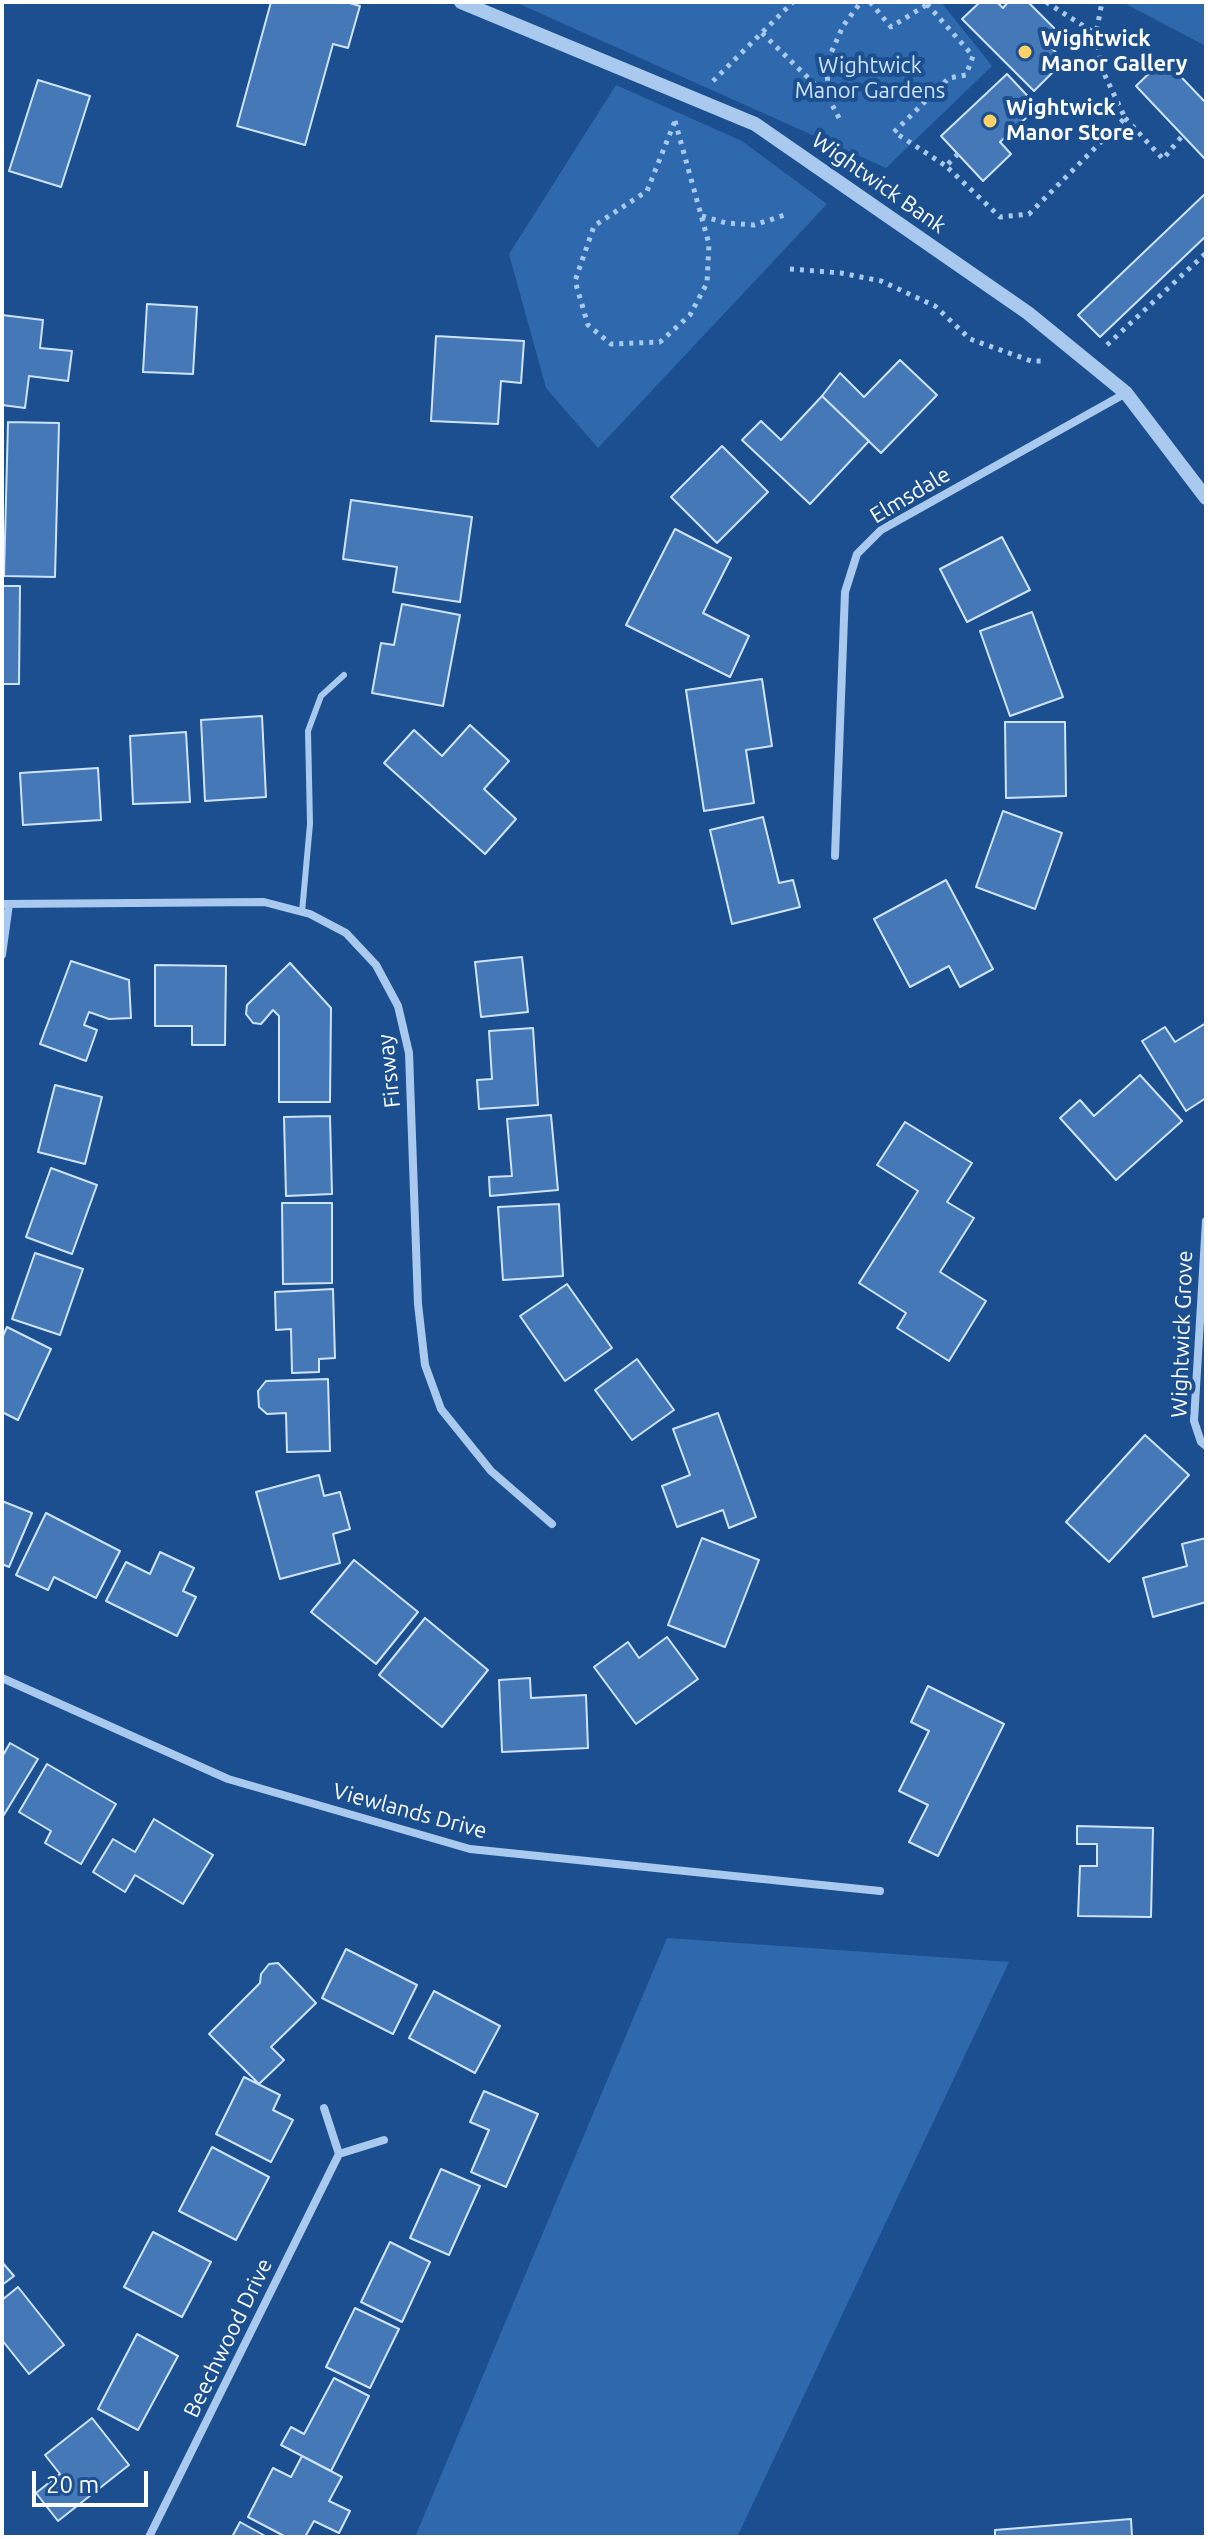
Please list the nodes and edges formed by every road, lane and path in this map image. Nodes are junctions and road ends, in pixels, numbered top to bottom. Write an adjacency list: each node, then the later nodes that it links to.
1 (461, 2): 21 (street, Wightwick Bank)
2 (793, 2): 8 (path)
3 (861, 2): 11 (path)
4 (870, 2): 7 (path)
5 (1046, 2): 9 (path)
6 (1102, 2): 9 (path)
7 (929, 3): 16 (path)
8 (762, 33): 10 (path); 11 (path)
9 (1096, 34): 13 (path)
10 (727, 67)
11 (828, 97): 12 (path)
12 (839, 118)
13 (1125, 118): 14 (path); 16 (path)
14 (1183, 135)
15 (958, 154): 16 (path)
16 (946, 166)
17 (788, 214): 18 (path)
18 (701, 216): 18 (path)
19 (1206, 253): 21 (path)
20 (790, 269): 21 (path)
21 (1089, 363): 22 (street, Wightwick Bank)
22 (1126, 393): 23 (street, Wightwick Bank); 25 (street, Elmsdale)
23 (1206, 498)
24 (344, 675): 27 (lane)
25 (835, 856)
26 (6, 904): 27 (street, Firsway); 28 (street)
27 (302, 912): 31 (street, Firsway)
28 (2, 955)
29 (1206, 1221): 30 (street, Wightwick Grove)
30 (1206, 1446)
31 (552, 1524)
32 (2, 1678): 33 (street, Viewlands Drive)
33 (880, 1891)
34 (324, 2108): 36 (street)
35 (384, 2140): 36 (street)
36 (339, 2154): 37 (street, Beechwood Drive)
37 (149, 2537)

